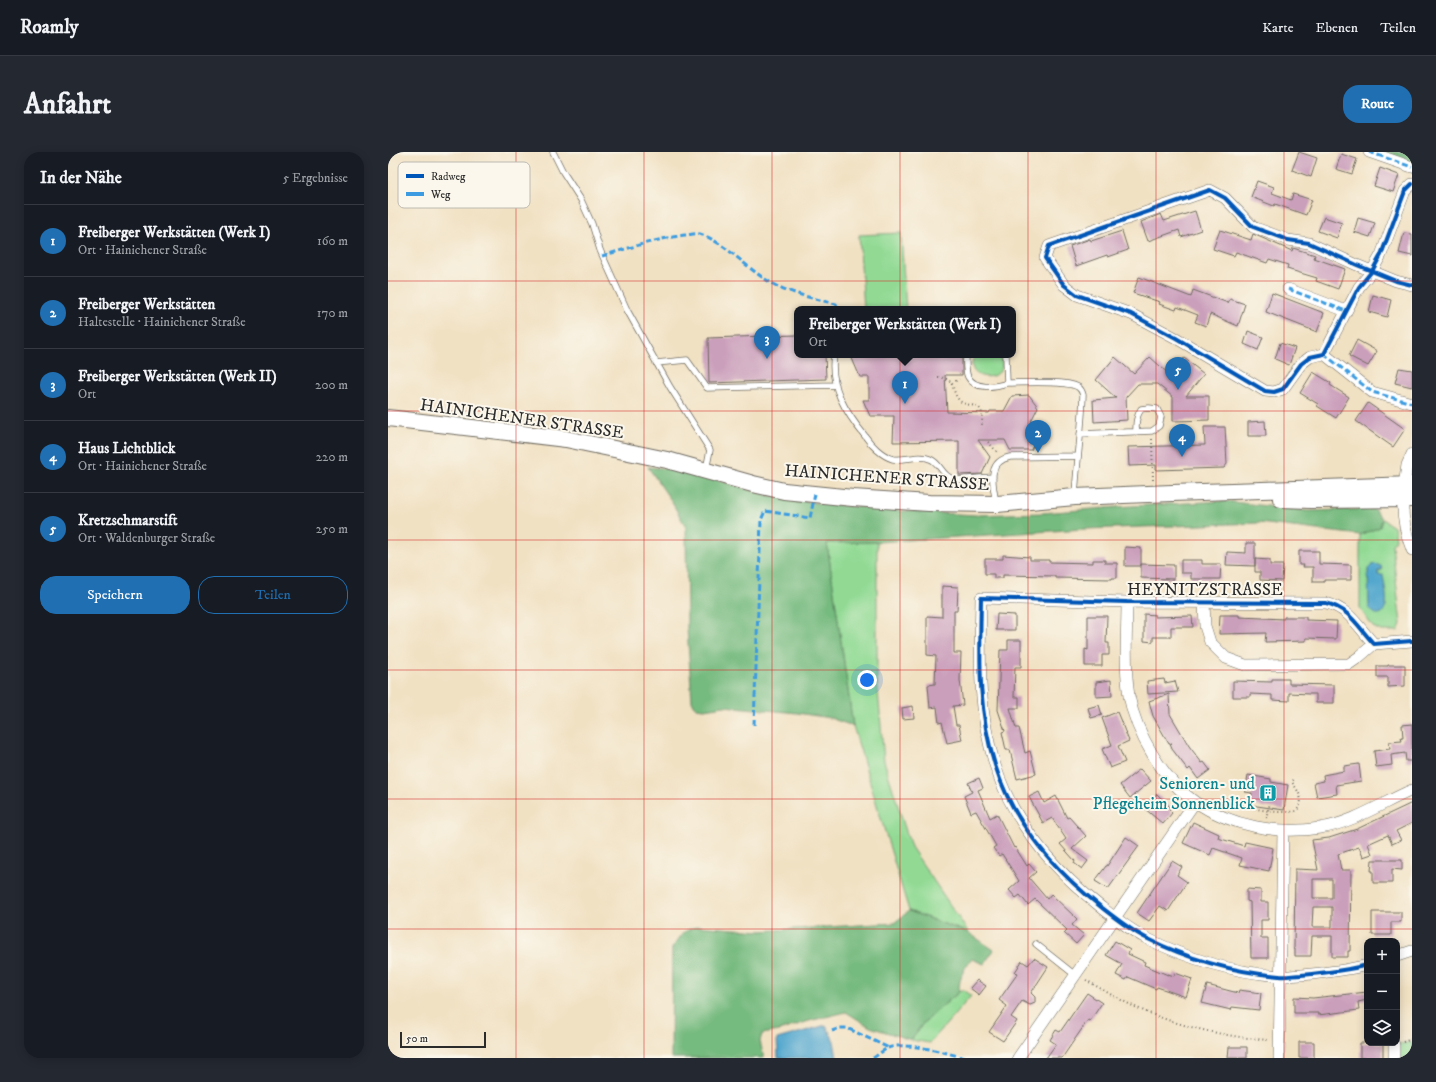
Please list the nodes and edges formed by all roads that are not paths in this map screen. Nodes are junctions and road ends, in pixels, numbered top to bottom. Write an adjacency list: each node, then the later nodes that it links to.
1 (553, 152): 13 (lane)
2 (1369, 152): 3 (street)
3 (1412, 167)
4 (1412, 184): 5 (street)
5 (1372, 271): 6 (street); 8 (street); 9 (street)
6 (1412, 284)
7 (1288, 289): 8 (street)
8 (1346, 311): 9 (street)
9 (1324, 354): 16 (street)
10 (834, 358): 15 (lane)
11 (966, 358): 14 (lane)
12 (1006, 358): 14 (lane)
13 (656, 363): 15 (lane); 22 (lane)
14 (1006, 384): 19 (lane)
15 (836, 385): 23 (lane)
16 (1412, 403)
17 (388, 418): 22 (main road, HAINICHENER STRASSE)
18 (1136, 432): 18 (lane); 19 (lane)
19 (1080, 434): 21 (lane)
20 (1412, 454): 24 (street)
21 (1078, 456): 23 (lane); 25 (lane)
22 (706, 471): 26 (main road, HAINICHENER STRASSE)
23 (993, 477): 26 (lane)
24 (1408, 492): 25 (main road, HAINICHENER STRASSE); 27 (street)
25 (1075, 497): 26 (main road, HAINICHENER STRASSE)
26 (997, 504)
27 (1412, 550)
28 (1127, 602): 29 (street, HEYNITZSTRASSE); 33 (street); 35 (street, HEYNITZSTRASSE)
29 (1204, 602): 31 (street, HEYNITZSTRASSE); 31 (street, HEYNITZSTRASSE)
30 (1412, 641): 31 (street)
31 (1374, 644)
32 (1412, 790): 34 (street)
33 (1195, 802): 34 (street); 35 (street)
34 (1283, 831): 41 (street)
35 (1115, 918): 40 (street); 41 (street)
36 (1036, 944): 40 (lane)
37 (1412, 951): 38 (street)
38 (1400, 955)
39 (1364, 966): 41 (street)
40 (1076, 975): 43 (street)
41 (1281, 976): 44 (street)
42 (1394, 1046): 45 (street)
43 (1018, 1058)
44 (1279, 1058)
45 (1394, 1058)

